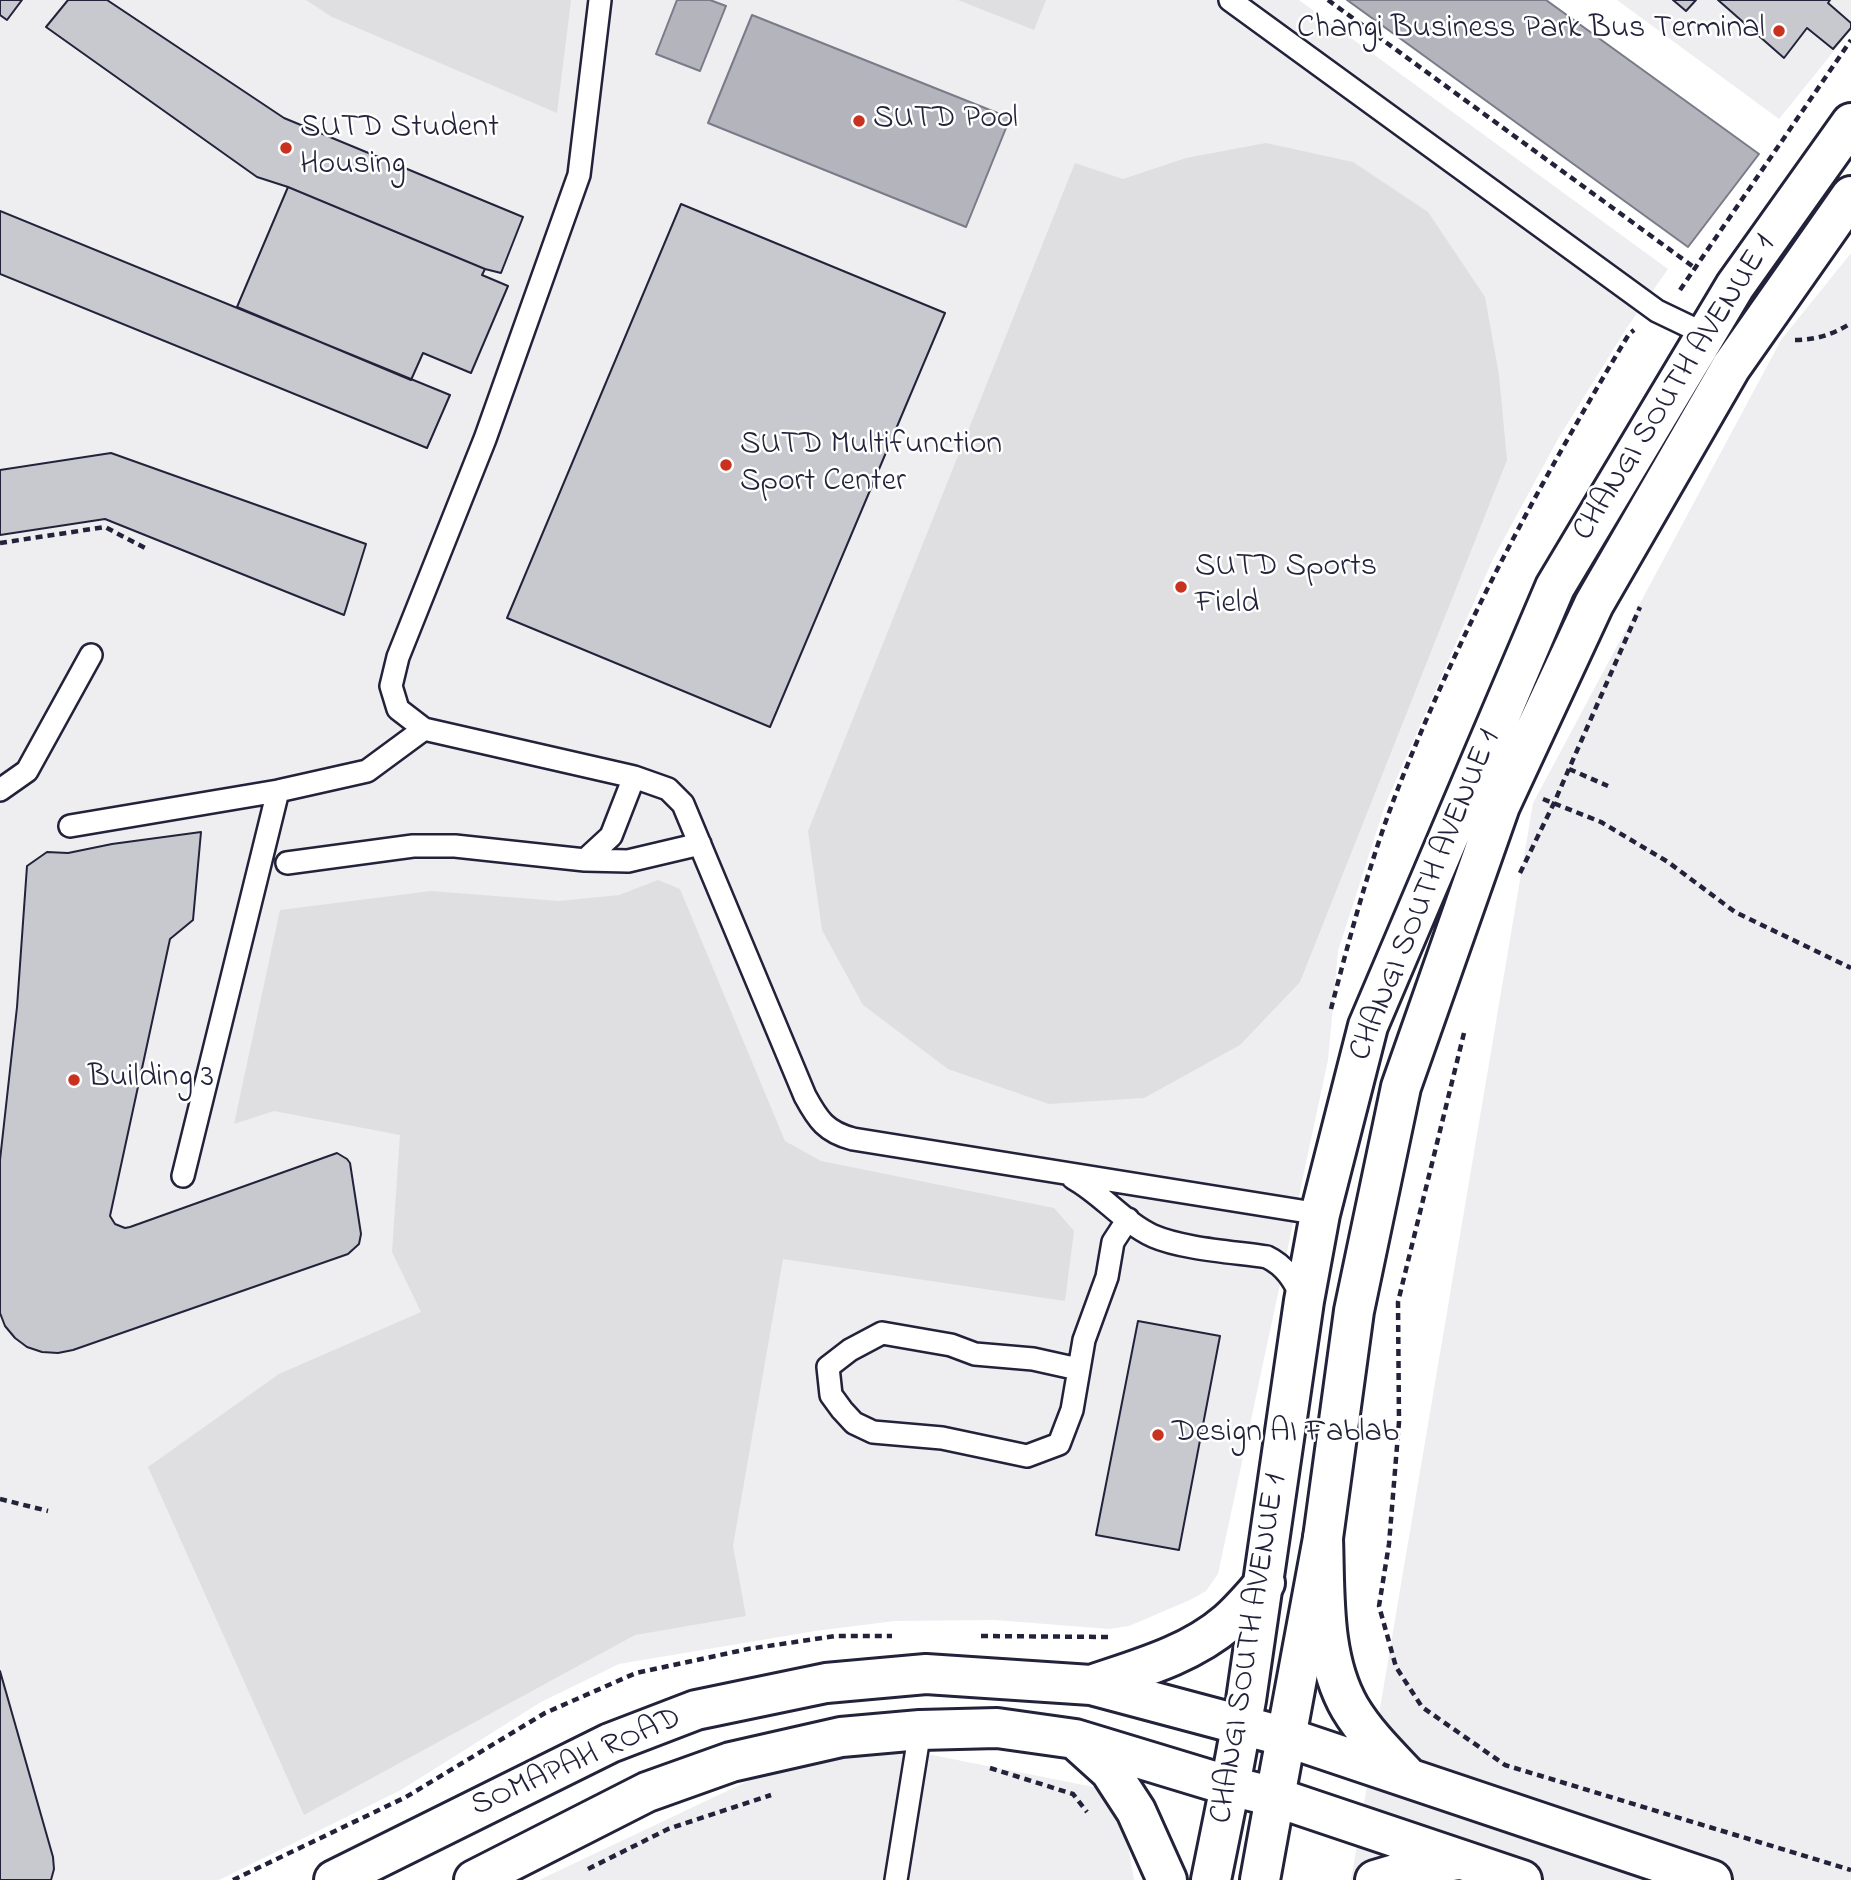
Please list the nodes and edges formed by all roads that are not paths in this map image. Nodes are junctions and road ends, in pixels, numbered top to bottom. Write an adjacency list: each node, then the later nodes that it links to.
1 (600, 0): 7 (lane)
2 (1230, 0): 5 (lane)
3 (1851, 123): 5 (street, CHANGI SOUTH AVENUE 1)
4 (1851, 196): 21 (street, CHANGI SOUTH AVENUE 1)
5 (1705, 334): 17 (street, CHANGI SOUTH AVENUE 1)
6 (92, 654): 9 (lane)
7 (424, 729): 8 (lane); 10 (lane)
8 (634, 777): 12 (lane); 13 (lane)
9 (0, 790)
10 (278, 791): 11 (lane); 16 (lane)
11 (70, 826)
12 (700, 844): 13 (lane); 15 (lane)
13 (586, 860): 14 (lane)
14 (287, 863)
15 (1059, 1171): 17 (lane); 18 (lane)
16 (183, 1176)
17 (1320, 1214): 19 (street, CHANGI SOUTH AVENUE 1)
18 (1128, 1219): 19 (lane); 20 (lane)
19 (1304, 1301): 22 (street, CHANGI SOUTH AVENUE 1)
20 (1078, 1369): 20 (lane)
21 (1323, 1538): 26 (street, CHANGI SOUTH AVENUE 1); 28 (street)
22 (1265, 1583): 23 (street); 24 (street, CHANGI SOUTH AVENUE 1)
23 (1091, 1685): 24 (street, SOMAPAH ROAD); 32 (street, SOMAPAH ROAD)
24 (1242, 1724): 26 (street, SOMAPAH ROAD); 29 (street, CHANGI SOUTH AVENUE 1)
25 (920, 1730): 27 (street, SOMAPAH ROAD); 33 (street, SOMAPAH ROAD); 34 (lane)
26 (1286, 1737): 28 (street, SOMAPAH ROAD); 30 (street, CHANGI SOUTH AVENUE 1)
27 (1075, 1739): 29 (street, SOMAPAH ROAD); 35 (street)
28 (1412, 1781): 40 (street, SOMAPAH ROAD)
29 (1230, 1786): 30 (street, SOMAPAH ROAD); 36 (street, CHANGI SOUTH AVENUE 1)
30 (1275, 1797): 31 (street, SOMAPAH ROAD); 37 (street, CHANGI SOUTH AVENUE 1)
31 (1460, 1860): 38 (street); 39 (street, SOMAPAH ROAD)
32 (334, 1880)
33 (474, 1880)
34 (896, 1880)
35 (1167, 1880)
36 (1211, 1880)
37 (1260, 1880)
38 (1375, 1880)
39 (1522, 1880)
40 (1713, 1880)

